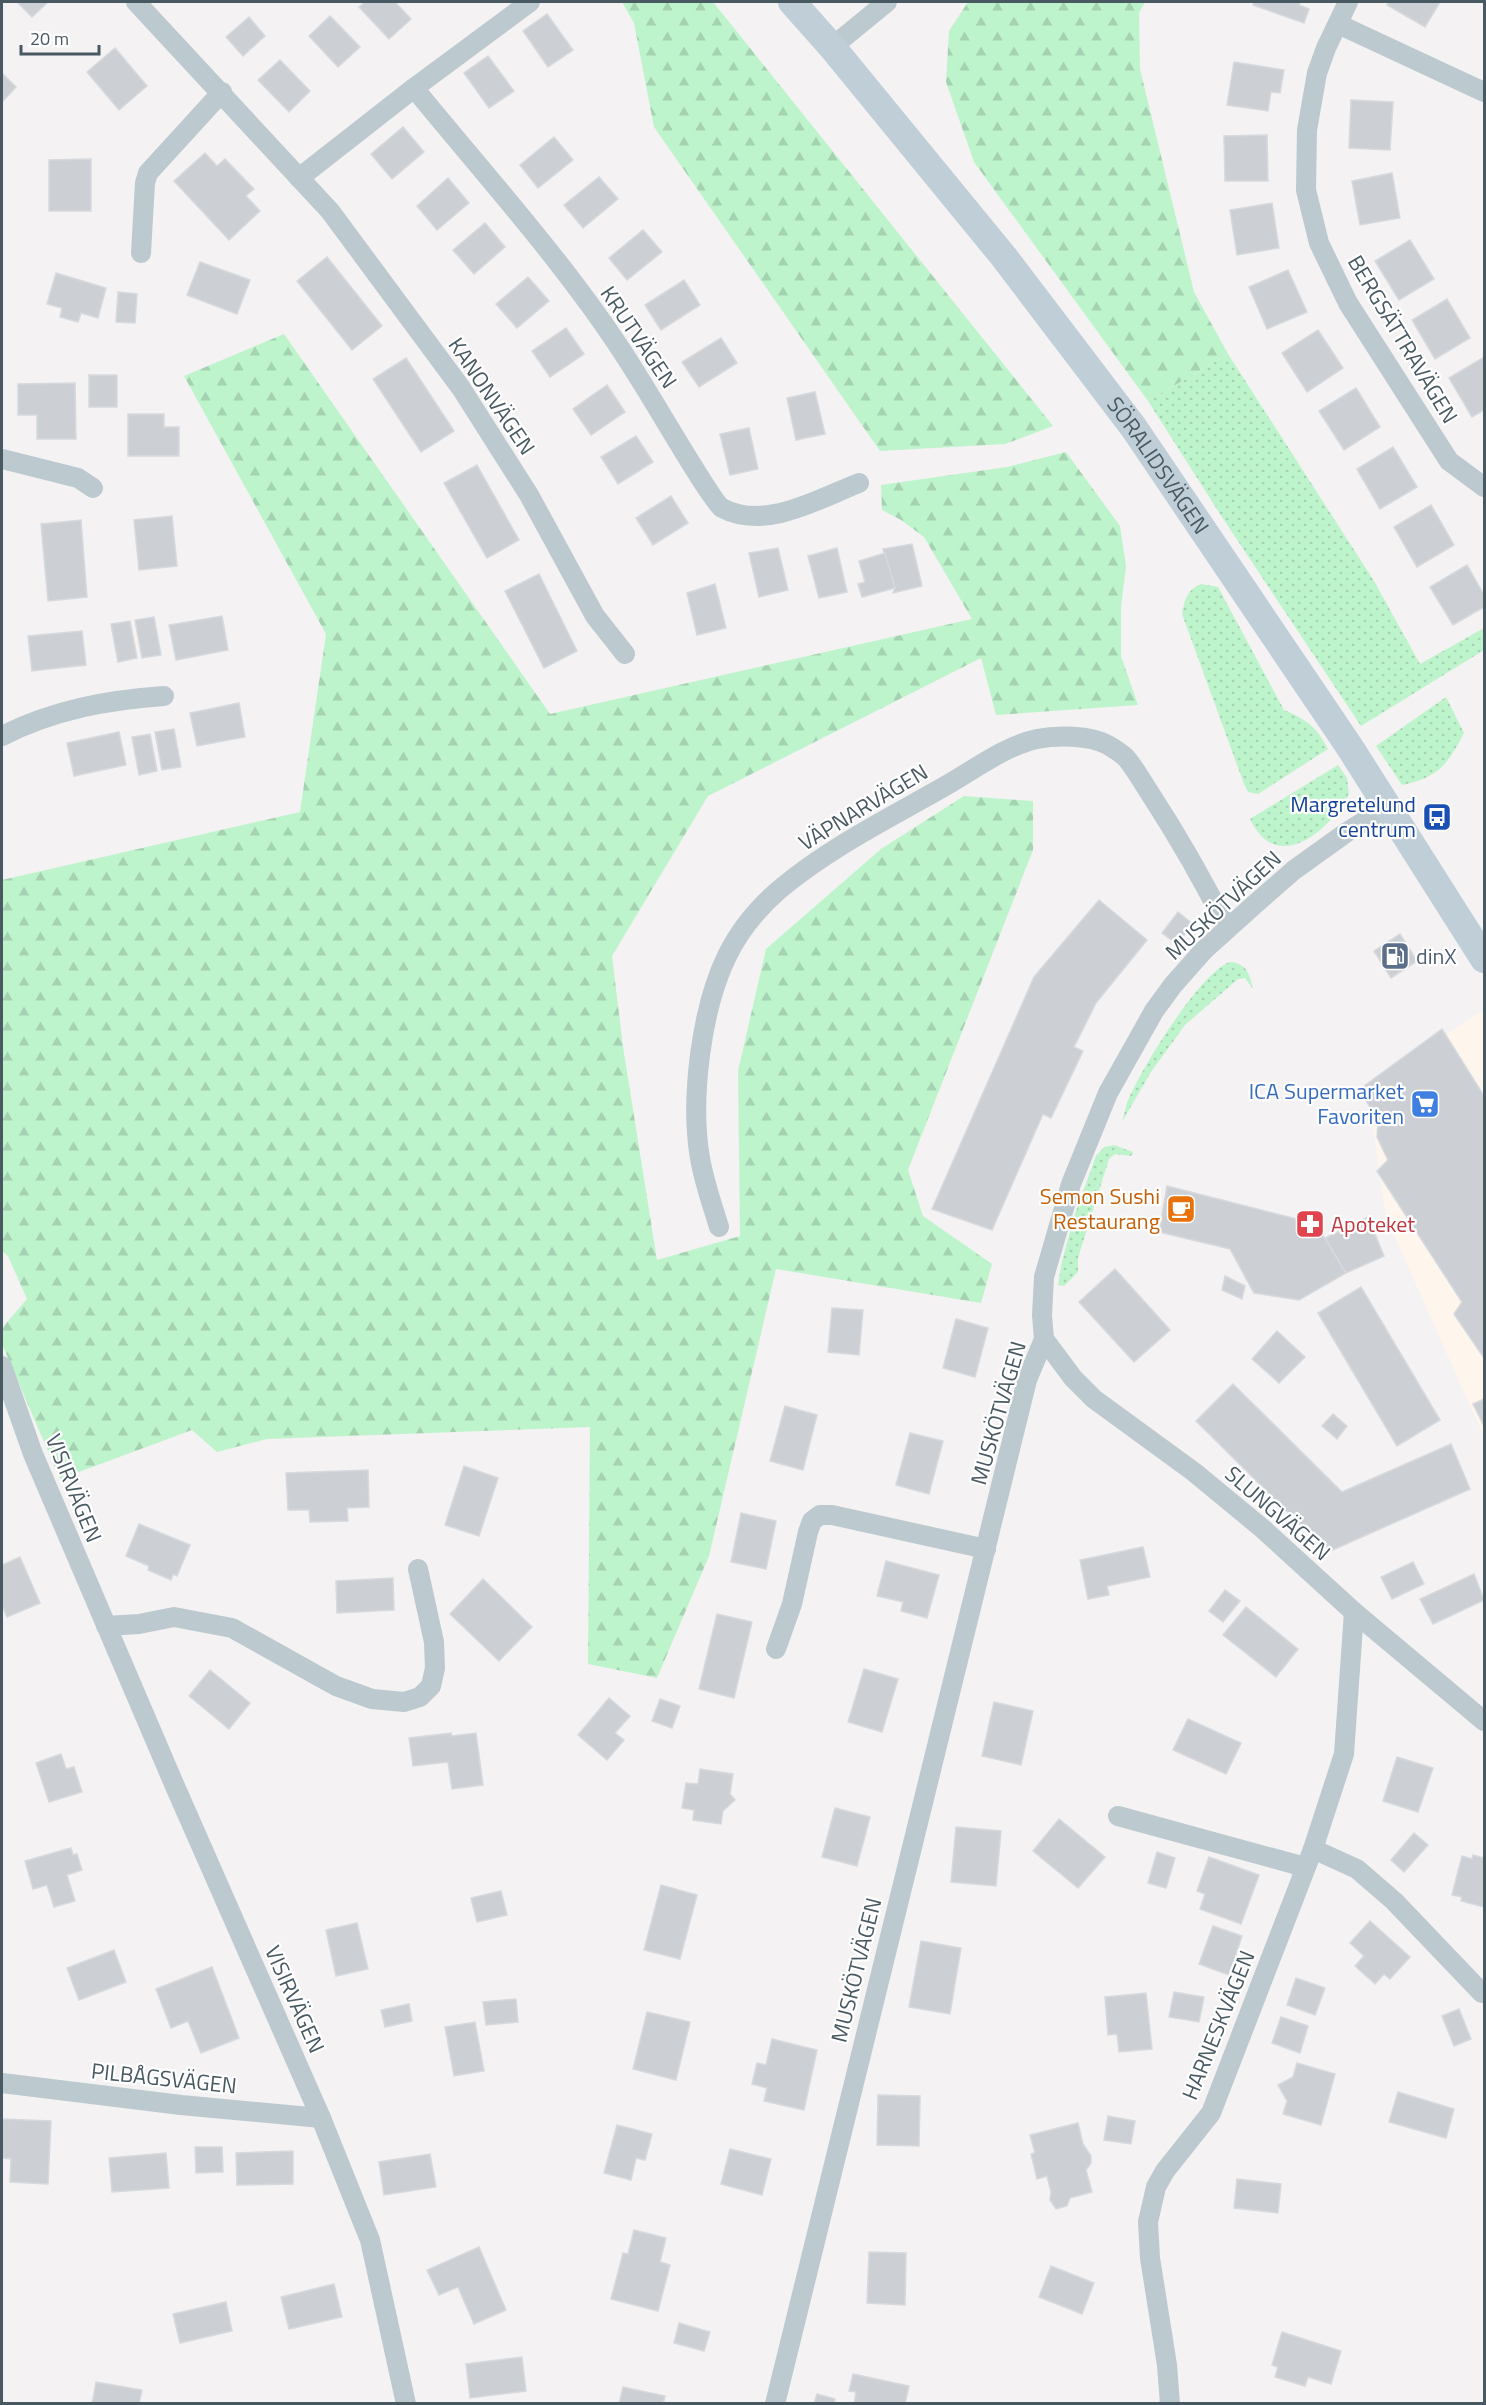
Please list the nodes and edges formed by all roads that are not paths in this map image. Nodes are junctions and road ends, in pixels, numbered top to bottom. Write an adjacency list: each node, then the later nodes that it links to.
1 (136, 2): 10 (street, KANONVÄGEN)
2 (530, 2): 8 (street)
3 (792, 2): 7 (street, SÖRALIDSVÄGEN)
4 (886, 2): 7 (street)
5 (1348, 2): 6 (street, BERGSÄTTRAVÄGEN)
6 (1338, 24): 9 (street); 15 (street, BERGSÄTTRAVÄGEN)
7 (832, 46): 20 (street, SÖRALIDSVÄGEN)
8 (414, 88): 11 (street); 14 (street, KRUTVÄGEN)
9 (1485, 92)
10 (222, 93): 11 (street, KANONVÄGEN); 12 (street)
11 (300, 177): 17 (street, KANONVÄGEN)
12 (141, 253)
13 (2, 459): 16 (street)
14 (859, 483)
15 (1485, 487)
16 (93, 488)
17 (625, 654)
18 (164, 696): 19 (street)
19 (2, 736)
20 (1387, 807): 21 (street, MUSKÖTVÄGEN); 22 (street, SÖRALIDSVÄGEN)
21 (1227, 928): 23 (street, VÄPNARVÄGEN); 24 (street, MUSKÖTVÄGEN)
22 (1485, 959)
23 (719, 1227)
24 (1044, 1339): 26 (street, MUSKÖTVÄGEN); 28 (street, SLUNGVÄGEN)
25 (2, 1366): 29 (street, VISIRVÄGEN)
26 (986, 1549): 30 (street); 38 (street, MUSKÖTVÄGEN)
27 (418, 1569): 29 (street)
28 (1354, 1612): 31 (street, SLUNGVÄGEN); 33 (street, HARNESKVÄGEN)
29 (106, 1626): 36 (street, VISIRVÄGEN)
30 (776, 1649)
31 (1485, 1721)
32 (1118, 1816): 33 (street)
33 (1309, 1858): 34 (street); 39 (street, HARNESKVÄGEN)
34 (1482, 1994)
35 (2, 2083): 36 (street, PILBÅGSVÄGEN)
36 (321, 2118): 37 (street, VISIRVÄGEN)
37 (406, 2403)
38 (775, 2403)
39 (1170, 2403)

